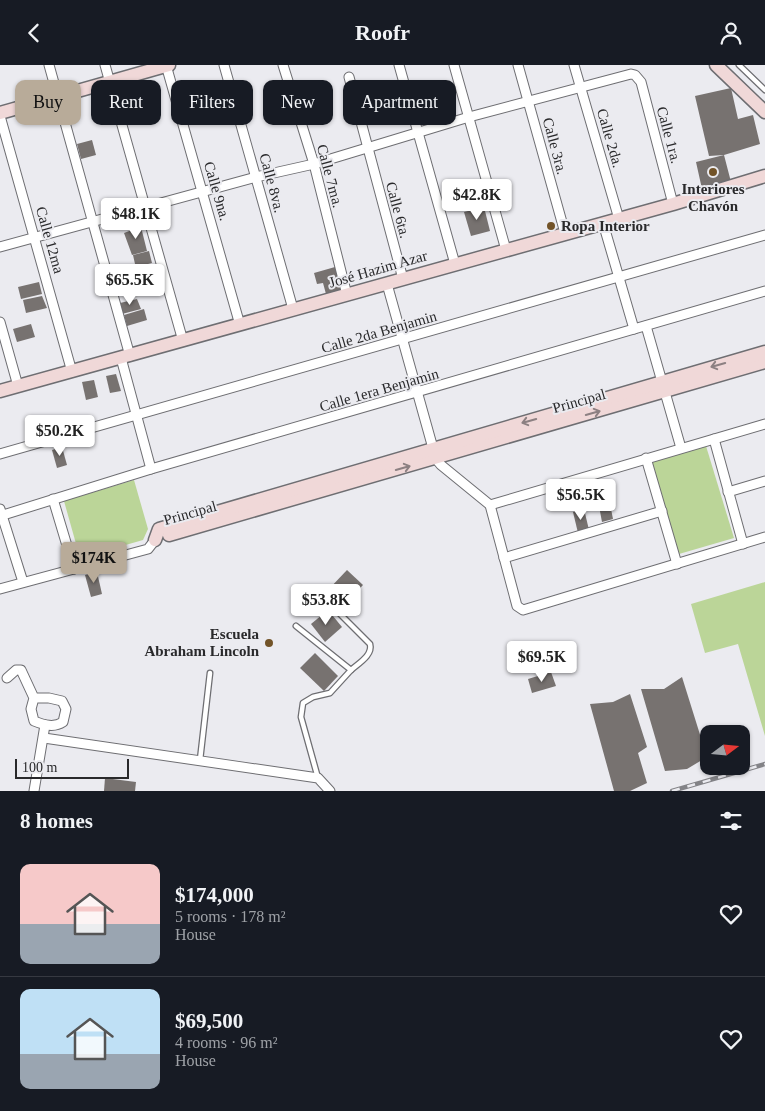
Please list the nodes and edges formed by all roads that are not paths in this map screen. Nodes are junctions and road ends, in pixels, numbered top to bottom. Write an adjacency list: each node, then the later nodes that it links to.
1 (49, 65): 13 (street)
2 (106, 65): 14 (street)
3 (167, 65): 15 (street); 30 (street, Calle 9na.)
4 (224, 65): 29 (street, Calle 8va.)
5 (283, 65): 27 (street, Calle 7ma.)
6 (399, 65): 25 (street)
7 (454, 65): 22 (street)
8 (518, 65): 18 (street, Calle 3ra.)
9 (574, 65): 16 (street, Calle 2da.)
10 (716, 65): 20 (street)
11 (739, 65): 17 (lane)
12 (349, 77): 26 (street, Calle 6ta.)
13 (53, 80)
14 (110, 80)
15 (117, 80)
16 (581, 87): 18 (street); 31 (street, Calle 1ra.); 33 (street, Calle 2da.)
17 (765, 90)
18 (529, 101): 22 (street); 36 (street, Calle 3ra.)
19 (15, 110): 21 (street)
20 (765, 112)
21 (0, 115): 38 (street, Calle 12ma)
22 (469, 117): 25 (street); 40 (street)
23 (66, 125): 34 (street)
24 (122, 125): 32 (street)
25 (419, 132): 26 (street); 41 (street)
26 (368, 148): 27 (street); 43 (street, Calle 6ta.)
27 (314, 164): 29 (street); 46 (street, Calle 7ma.)
28 (765, 176): 31 (street, José Hazim Azar)
29 (256, 177): 30 (street); 47 (street, Calle 8va.)
30 (203, 191): 32 (street); 49 (street, Calle 9na.)
31 (673, 204): 33 (street, José Hazim Azar)
32 (146, 207): 34 (street); 53 (street)
33 (619, 219): 35 (street, José Hazim Azar)
34 (93, 222): 38 (street); 55 (street)
35 (603, 223): 36 (street, José Hazim Azar); 42 (street)
36 (565, 233): 40 (street, José Hazim Azar)
37 (765, 235): 42 (street, Calle 2da Benjamin)
38 (35, 238): 39 (street); 57 (street, Calle 12ma)
39 (0, 247)
40 (506, 249): 41 (street, José Hazim Azar)
41 (455, 264): 43 (street, José Hazim Azar)
42 (619, 278): 51 (street); 52 (street, Calle 2da Benjamin)
43 (403, 279): 44 (street, José Hazim Azar)
44 (387, 284): 46 (street, José Hazim Azar); 52 (street)
45 (765, 291): 50 (street, Calle 1era Benjamin)
46 (347, 295): 47 (street, José Hazim Azar)
47 (293, 309): 49 (street, José Hazim Azar)
48 (0, 322): 58 (street)
49 (240, 325): 53 (street, José Hazim Azar)
50 (646, 326): 51 (street, Calle 1era Benjamin); 59 (street)
51 (634, 329): 61 (street, Calle 1era Benjamin)
52 (403, 340): 61 (street); 62 (street, Calle 2da Benjamin)
53 (183, 341): 55 (street, José Hazim Azar)
54 (765, 352): 59 (street, Principal, one-way to 59)
55 (126, 357): 57 (street, José Hazim Azar); 62 (street)
56 (765, 363): 59 (street, Principal)
57 (72, 372): 58 (street, José Hazim Azar)
58 (18, 387): 60 (street, José Hazim Azar)
59 (664, 387): 65 (street); 67 (street, Principal)
60 (0, 391)
61 (418, 393): 67 (street); 69 (street, Calle 1era Benjamin)
62 (136, 414): 66 (street, Calle 2da Benjamin); 69 (street)
63 (765, 424): 64 (street)
64 (714, 439): 65 (street); 71 (street)
65 (681, 448): 68 (street)
66 (0, 454)
67 (435, 454): 73 (street); 77 (street, Principal)
68 (646, 458): 73 (street); 74 (street)
69 (151, 469): 72 (street, Calle 1era Benjamin)
70 (765, 481): 71 (street)
71 (728, 492): 78 (street)
72 (53, 499): 75 (street, Calle 1era Benjamin); 81 (street)
73 (490, 505): 79 (street)
74 (662, 511): 79 (street); 80 (street)
75 (1, 513): 82 (street)
76 (765, 537): 78 (street)
77 (155, 540): 81 (street)
78 (743, 544): 80 (street)
79 (504, 558): 80 (street)
80 (677, 564)
81 (74, 569): 82 (street)
82 (23, 582): 83 (street)
83 (0, 589)
84 (318, 592): 86 (lane)
85 (296, 626): 86 (lane)
86 (351, 671): 93 (lane)
87 (210, 673): 92 (lane)
88 (7, 678): 89 (street)
89 (34, 698): 90 (street); 90 (street)
90 (45, 725): 91 (street)
91 (44, 738): 92 (street); 94 (street)
92 (200, 761): 93 (street)
93 (318, 778): 95 (street)
94 (34, 791)
95 (330, 791)

